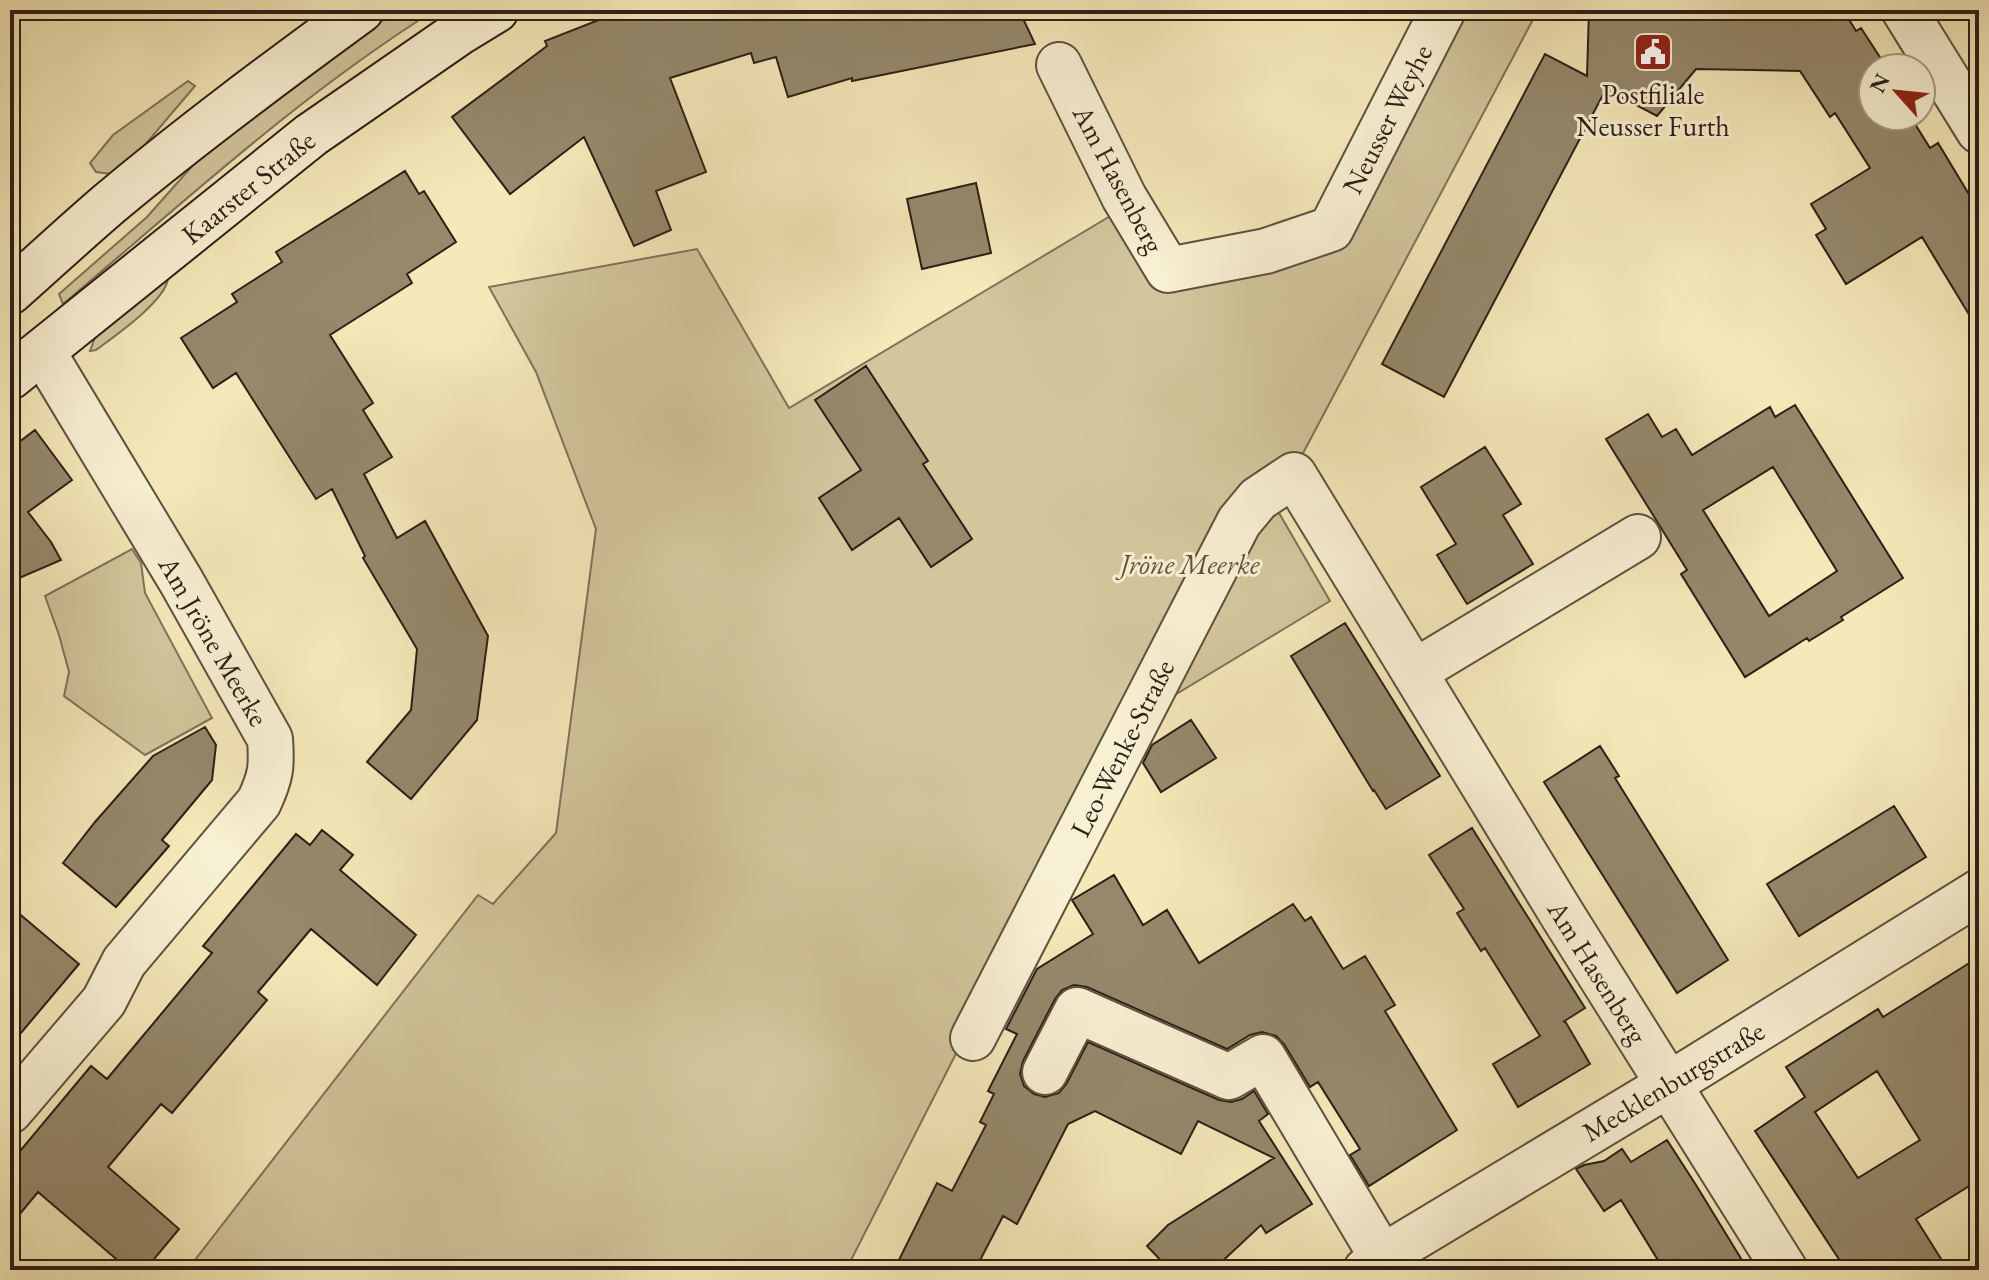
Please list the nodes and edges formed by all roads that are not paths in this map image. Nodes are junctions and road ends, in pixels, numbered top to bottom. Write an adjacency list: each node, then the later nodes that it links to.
1 (361, 10): 7 (street)
2 (496, 10): 10 (street, Kaarster Straße)
3 (1443, 10): 8 (street, Neusser Weyhe)
4 (1904, 10): 6 (street)
5 (1059, 65): 8 (street, Am Hasenberg)
6 (1979, 131)
7 (146, 174): 9 (street); 10 (street, Am Jröne Meerke)
8 (1331, 229)
9 (10, 292)
10 (26, 365): 18 (street, Am Jröne Meerke)
11 (1294, 475): 13 (street, Am Hasenberg); 15 (street, Leo-Wenke-Straße)
12 (1638, 537): 13 (street)
13 (1414, 672): 17 (street, Am Hasenberg)
14 (1979, 892): 17 (street, Mecklenburgstraße)
15 (973, 1038)
16 (1045, 1072): 19 (street)
17 (1668, 1085): 19 (street, Mecklenburgstraße); 20 (street, Am Hasenberg)
18 (10, 1111)
19 (1374, 1264)
20 (1785, 1270)

